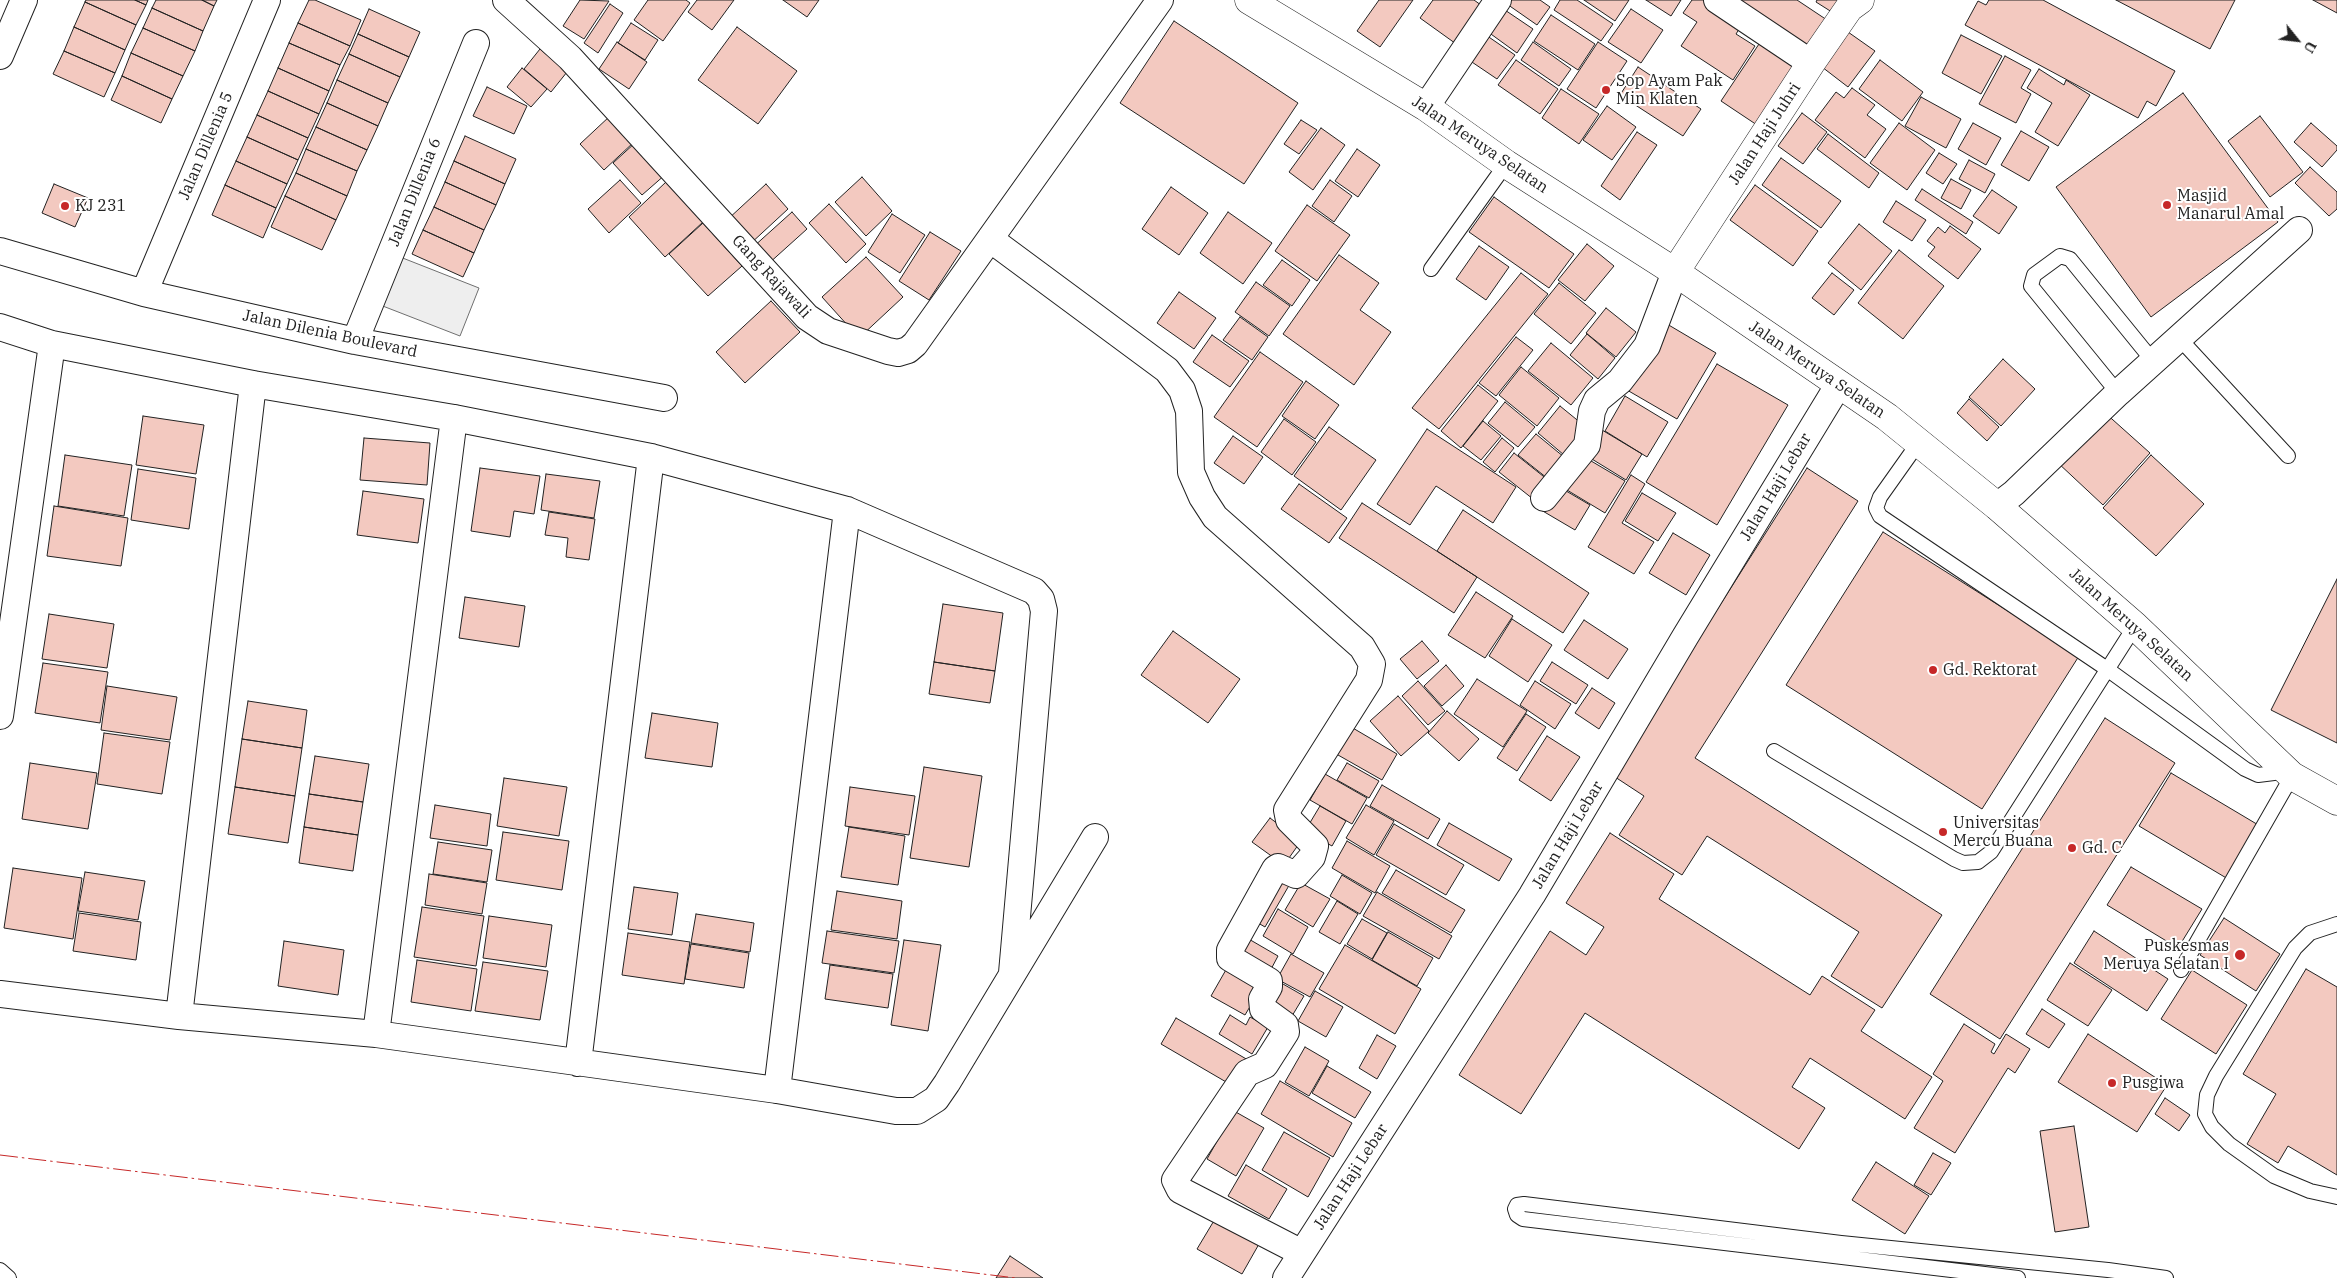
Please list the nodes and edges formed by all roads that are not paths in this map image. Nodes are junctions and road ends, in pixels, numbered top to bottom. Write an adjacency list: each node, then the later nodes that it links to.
1 (24, 0): 10 (street)
2 (267, 0): 19 (street, Jalan Dillenia 5)
3 (506, 0): 15 (street, Gang Rajawali)
4 (1160, 0): 15 (street, Gang Rajawali)
5 (1250, 0): 12 (main road, Jalan Meruya Selatan)
6 (1498, 0): 12 (street)
7 (1717, 0): 11 (street)
8 (1860, 0): 11 (main road, Jalan Haji Juhri)
9 (476, 43): 22 (street, Jalan Dillenia 6)
10 (0, 56)
11 (1812, 63): 18 (main road, Jalan Haji Juhri)
12 (1426, 107): 13 (main road, Jalan Meruya Selatan)
13 (1506, 164): 17 (lane); 18 (main road, Jalan Meruya Selatan)
14 (2299, 230): 21 (street)
15 (990, 239): 53 (street)
16 (0, 251): 19 (street, Jalan Dilenia Boulevard)
17 (1431, 269)
18 (1675, 272): 26 (main road, Jalan Meruya Selatan); 33 (street)
19 (144, 293): 22 (street, Jalan Dilenia Boulevard)
20 (0, 327): 23 (street)
21 (2179, 338): 24 (street); 31 (lane)
22 (355, 341): 28 (street, Jalan Dilenia Boulevard)
23 (52, 344): 25 (street); 36 (street)
24 (2154, 361): 27 (street); 27 (lane)
25 (253, 384): 29 (street); 48 (street)
26 (1839, 384): 30 (main road, Jalan Meruya Selatan); 53 (street, Jalan Haji Lebar)
27 (2118, 393): 34 (street)
28 (664, 398)
29 (454, 418): 32 (street); 49 (street)
30 (1919, 442): 34 (main road, Jalan Meruya Selatan); 38 (lane)
31 (2288, 456)
32 (651, 457): 35 (street); 50 (street)
33 (1544, 498)
34 (1998, 506): 37 (main road, Jalan Meruya Selatan)
35 (847, 510): 46 (street); 51 (street)
36 (5, 626): 39 (street)
37 (2135, 626): 38 (lane); 41 (main road, Jalan Meruya Selatan)
38 (2107, 669): 40 (lane); 41 (lane)
39 (0, 716)
40 (1774, 751)
41 (2287, 772): 42 (main road, Jalan Meruya Selatan); 45 (lane)
42 (2337, 801)
43 (1095, 837): 46 (street)
44 (2337, 924): 52 (lane)
45 (2181, 970)
46 (1012, 973): 51 (street)
47 (0, 994): 48 (street)
48 (179, 1016): 49 (street)
49 (376, 1034): 50 (street)
50 (578, 1063): 51 (street)
51 (777, 1090)
52 (2337, 1197)
53 (1302, 1252): 56 (street, Jalan Haji Lebar)
54 (0, 1270): 55 (lane)
55 (9, 1278)
56 (1286, 1278)
57 (2018, 1278): 58 (lane)
58 (2166, 1278)

